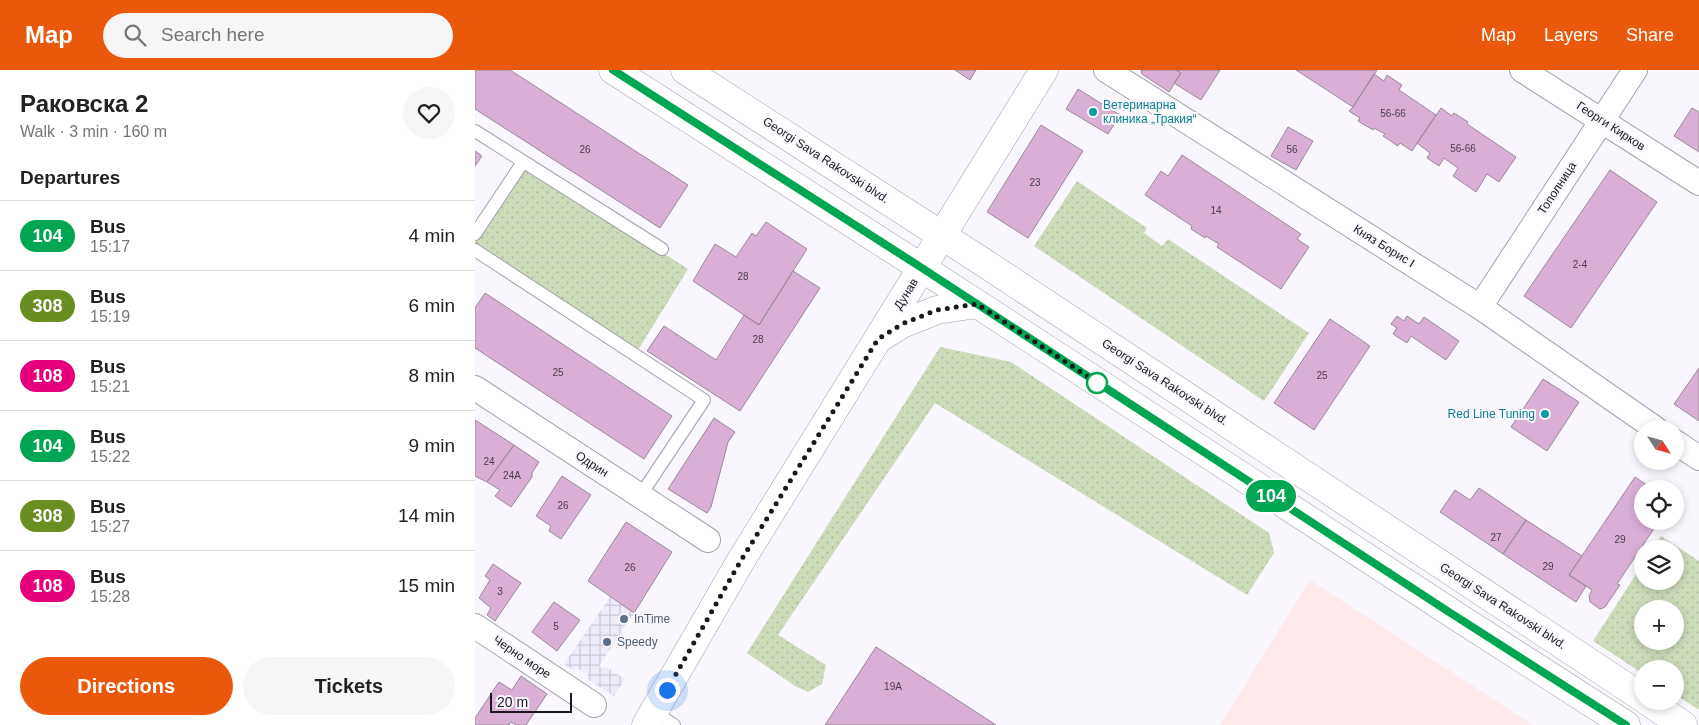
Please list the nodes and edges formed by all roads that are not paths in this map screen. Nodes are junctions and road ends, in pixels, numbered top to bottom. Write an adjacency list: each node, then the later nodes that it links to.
1 (613, 70): 15 (main road)
2 (685, 70): 12 (main road, Georgi Sava Rakovski blvd.)
3 (1044, 70): 12 (main road, Дунав)
4 (1106, 70): 17 (street, Княз Борис I)
5 (1523, 70): 7 (street, Георги Кирков)
6 (1635, 70): 7 (street, Тополница)
7 (1602, 120): 10 (street, Георги Кирков); 17 (street, Тополница)
8 (475, 131): 9 (lane)
9 (523, 162): 11 (lane); 13 (lane)
10 (1699, 183)
11 (475, 234)
12 (942, 236): 15 (main road, Дунав); 26 (main road, Georgi Sava Rakovski blvd.)
13 (661, 249)
14 (475, 250): 23 (lane)
15 (922, 268): 16 (main road); 18 (main road, Дунав)
16 (977, 304): 18 (main road); 30 (main road)
17 (1479, 307): 20 (street, Княз Борис I)
18 (878, 339): 29 (main road, Дунав)
19 (475, 388): 23 (street, Одрин)
20 (1643, 420)
21 (1684, 448): 22 (street)
22 (1699, 458)
23 (640, 496): 24 (street, Одрин)
24 (708, 540)
25 (475, 626): 27 (street, Черно море)
26 (1634, 692)
27 (594, 705)
28 (1660, 710): 31 (main road)
29 (658, 721)
30 (1626, 725)
31 (1683, 725)

